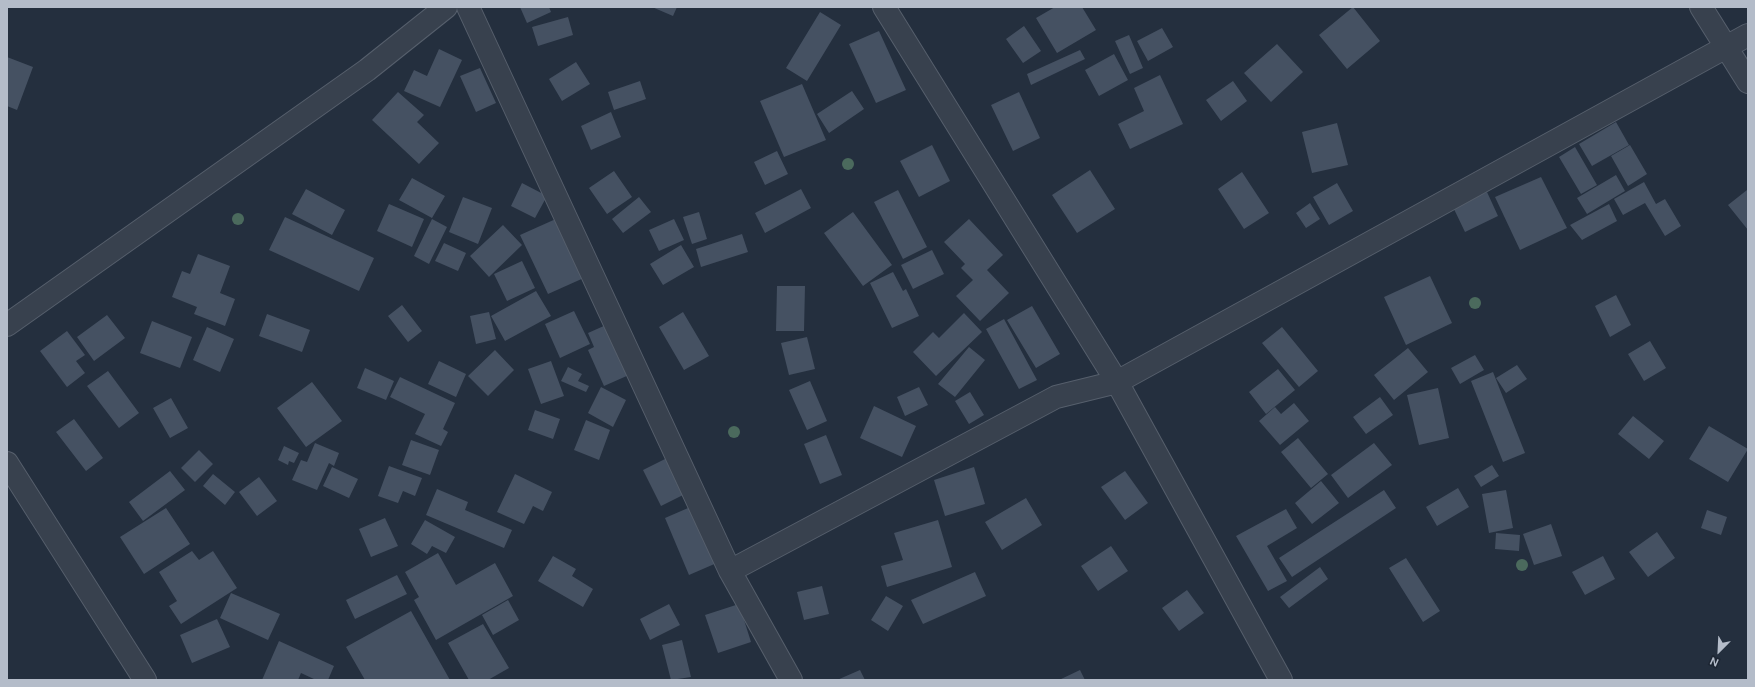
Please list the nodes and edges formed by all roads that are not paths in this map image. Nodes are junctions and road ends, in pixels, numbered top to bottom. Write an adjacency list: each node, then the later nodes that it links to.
1 (446, 7): 8 (street)
2 (468, 7): 11 (street)
3 (884, 7): 9 (street)
4 (1701, 7): 6 (street)
5 (1748, 34): 6 (street)
6 (1726, 47): 7 (street); 9 (street)
7 (1748, 82)
8 (7, 325)
9 (1116, 382): 11 (street); 14 (street)
10 (7, 463): 12 (street)
11 (730, 571): 13 (street)
12 (145, 680)
13 (792, 680)
14 (1281, 680)

